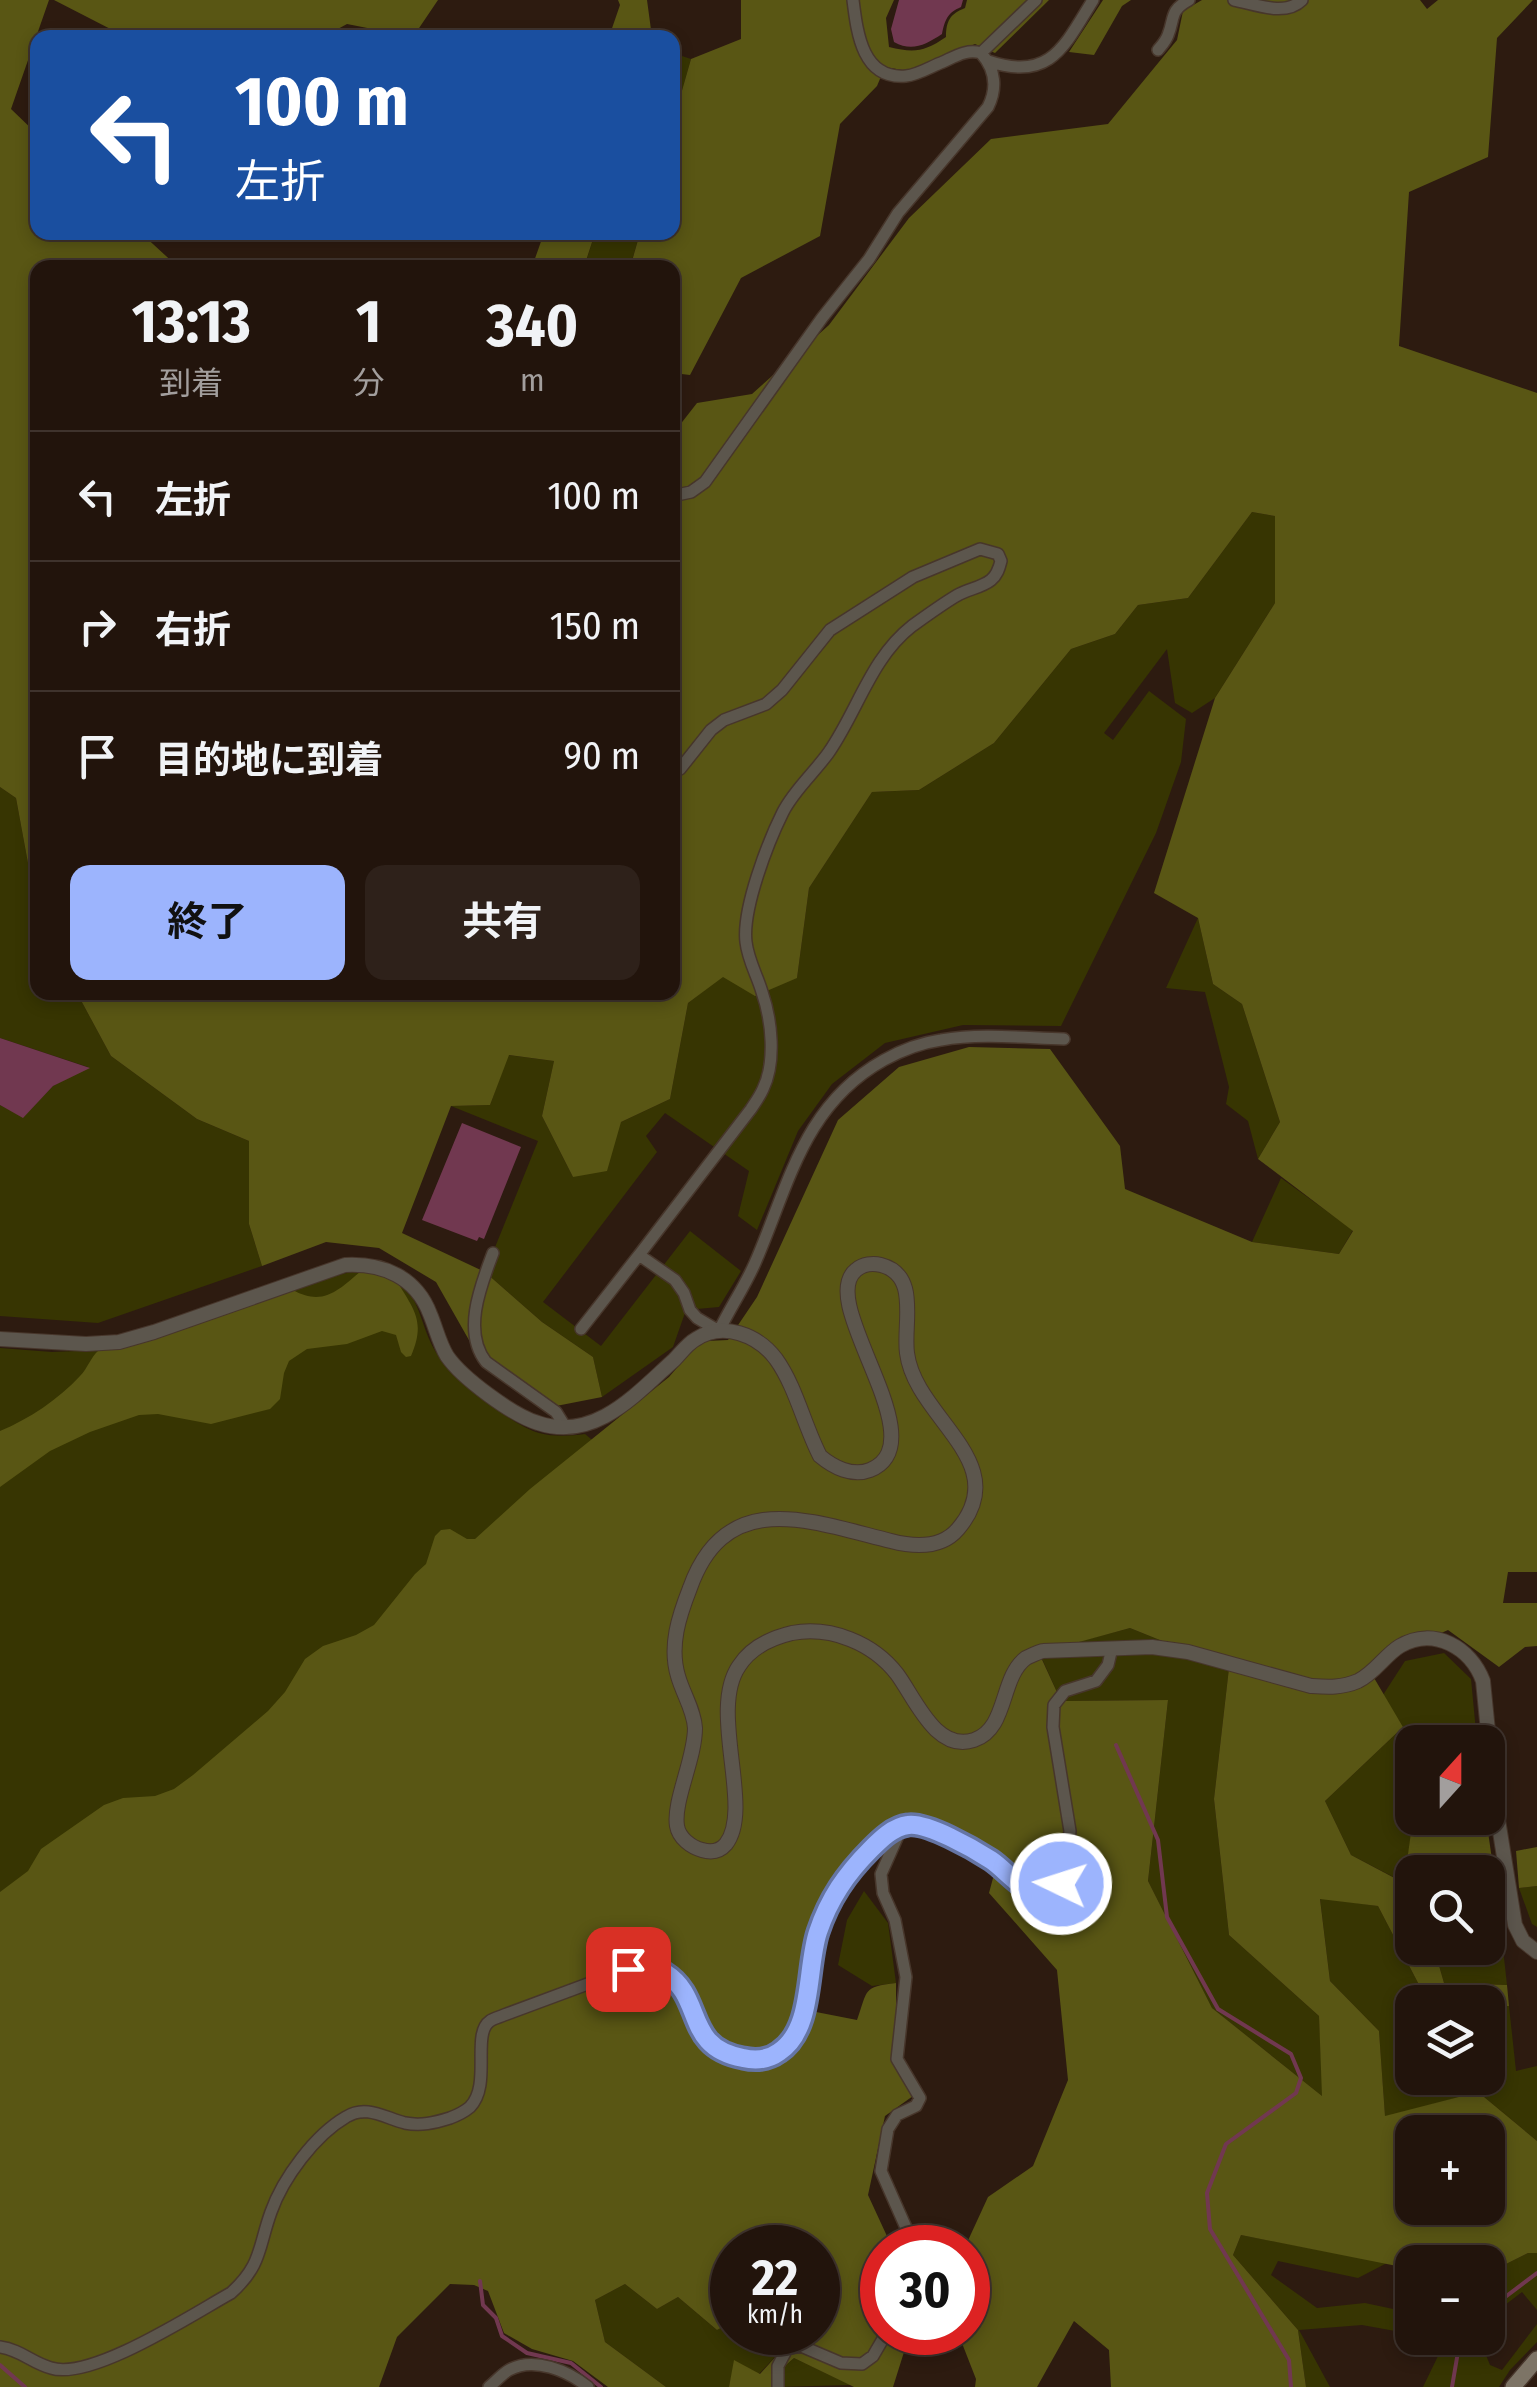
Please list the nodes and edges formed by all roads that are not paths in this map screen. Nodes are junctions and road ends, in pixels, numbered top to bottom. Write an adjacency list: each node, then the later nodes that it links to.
1 (853, 0): 8 (street)
2 (1036, 0): 8 (street)
3 (1093, 0): 8 (street)
4 (1189, 0): 7 (street)
5 (1234, 0): 6 (street)
6 (1302, 0)
7 (1158, 50)
8 (984, 57): 9 (street)
9 (680, 494)
10 (680, 769): 13 (street)
11 (1064, 1039): 15 (street)
12 (493, 1253): 17 (street)
13 (638, 1255): 14 (street); 15 (street)
14 (581, 1329)
15 (719, 1331): 17 (street); 18 (street)
16 (0, 1339): 17 (street)
17 (566, 1428)
18 (1112, 1648): 19 (street); 20 (street)
19 (896, 1827): 21 (street); 22 (street)
20 (1537, 1952)
21 (905, 2225)
22 (0, 2347)
23 (874, 2355): 27 (street)
24 (1537, 2358): 28 (main road)
25 (489, 2387): 26 (street)
26 (588, 2387)
27 (778, 2387)
28 (1514, 2387)

